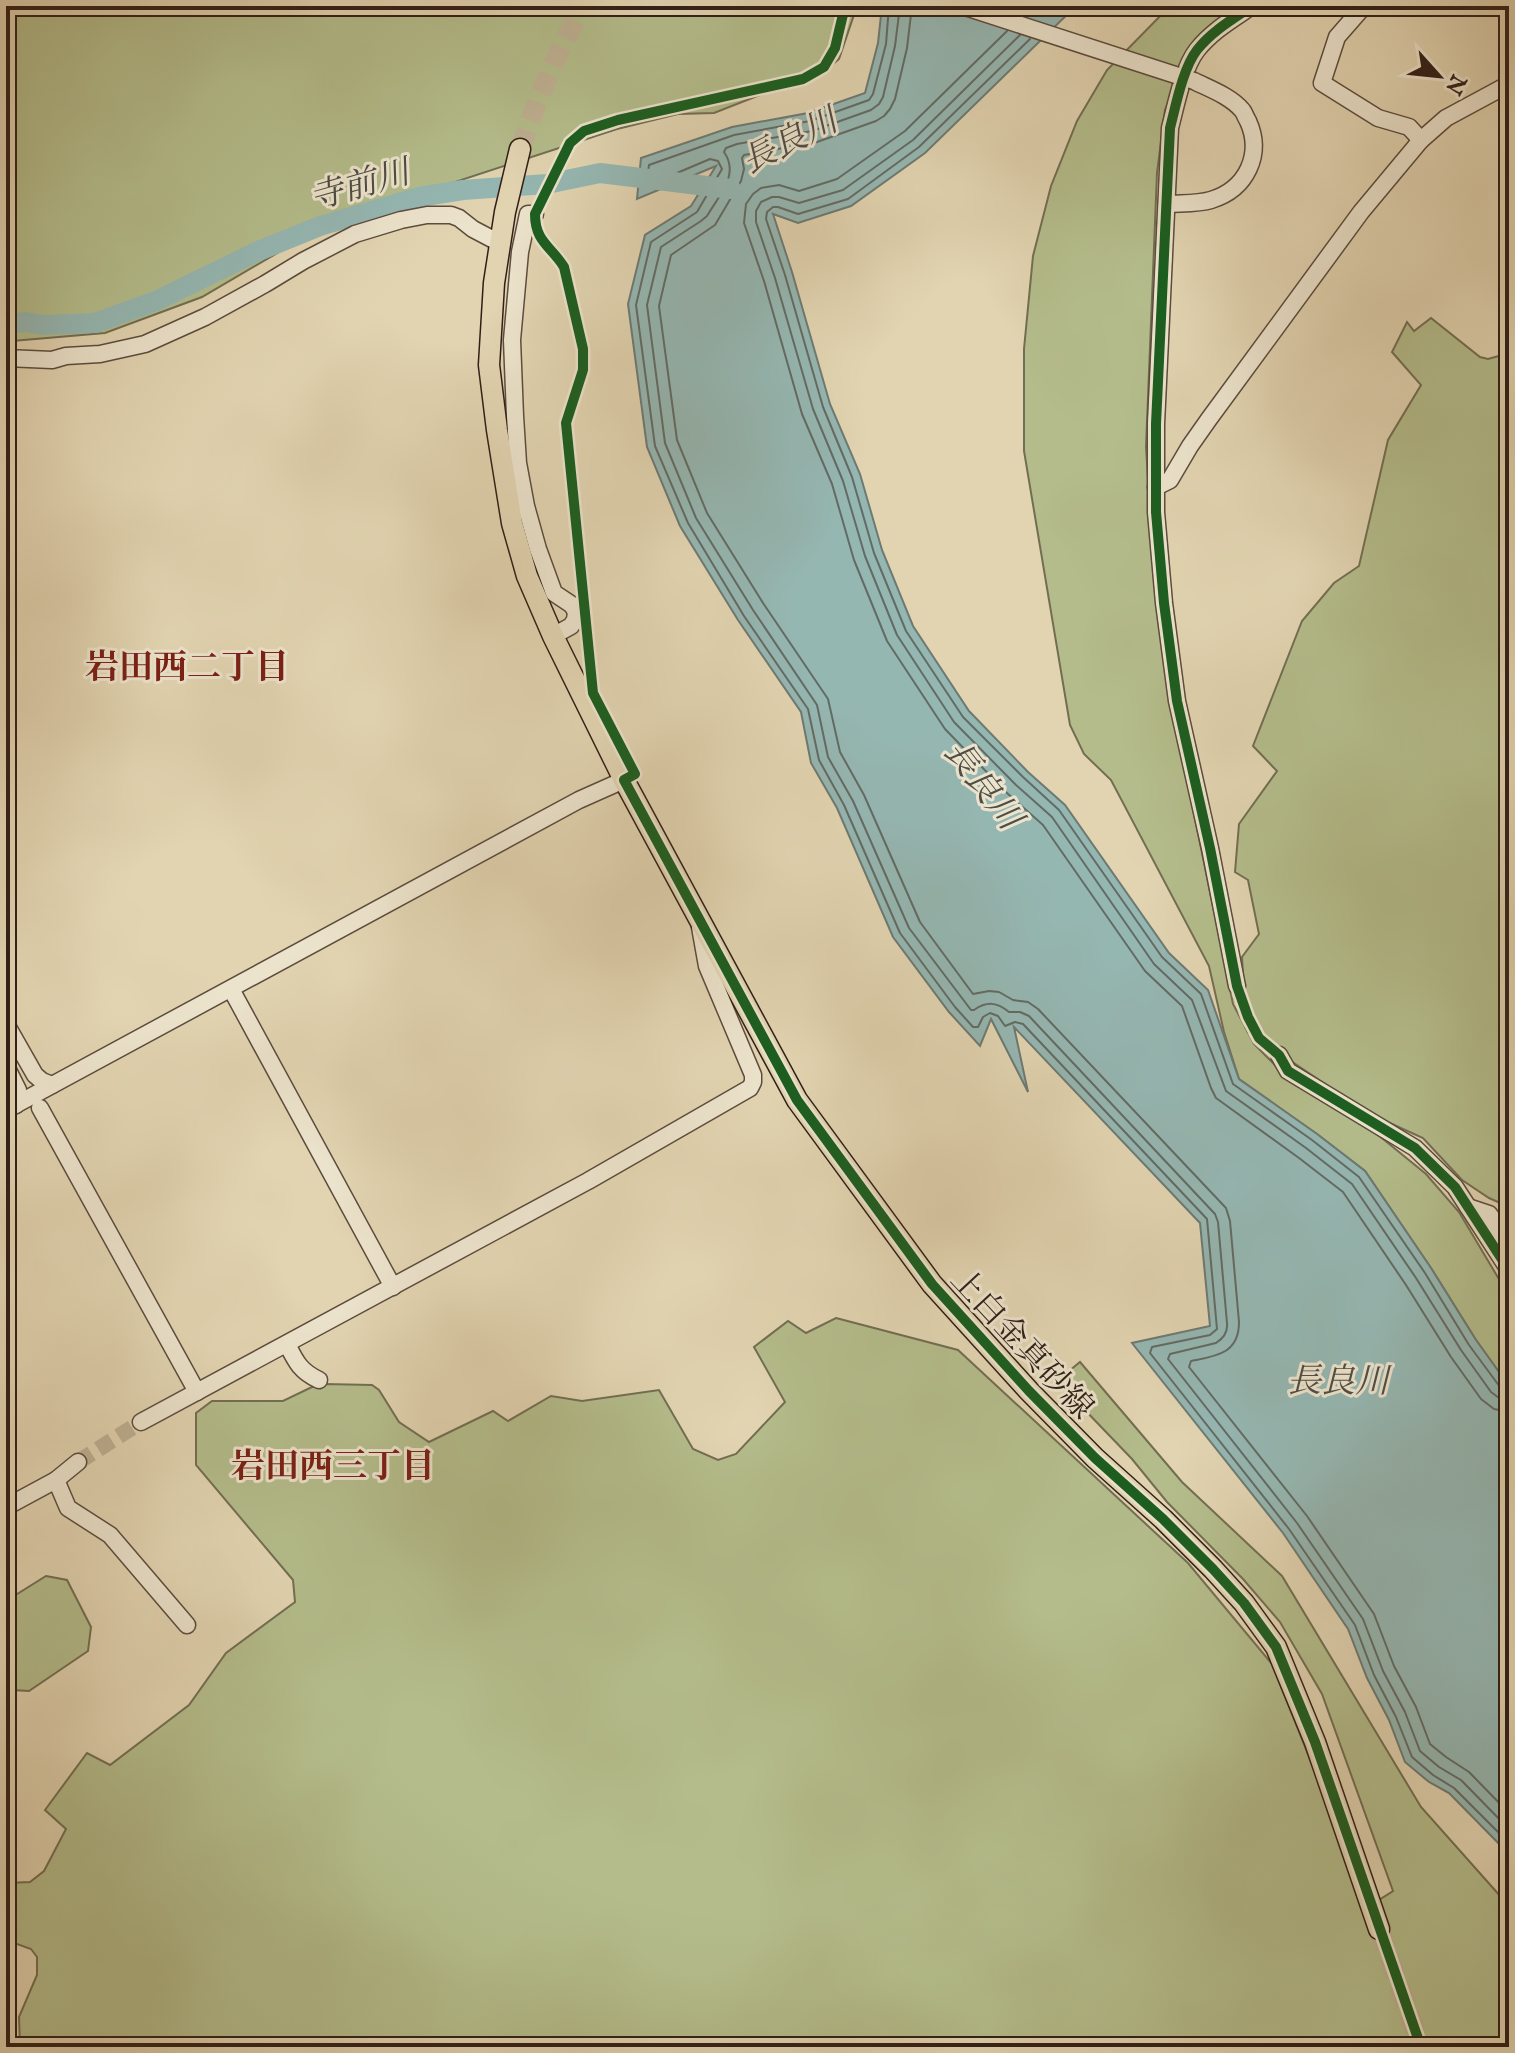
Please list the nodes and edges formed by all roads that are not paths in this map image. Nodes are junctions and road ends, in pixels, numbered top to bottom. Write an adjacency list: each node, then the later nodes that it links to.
1 (962, 6): 7 (street, bridge)
2 (1252, 6): 7 (street)
3 (1364, 6): 5 (street)
4 (1509, 84): 5 (street)
5 (1421, 140): 11 (street)
6 (518, 156): 12 (main road, 上白金真砂線)
7 (1168, 204): 11 (street)
8 (535, 214): 9 (street)
9 (507, 246): 10 (street); 12 (street)
10 (6, 358)
11 (1156, 487): 15 (street)
12 (553, 636): 13 (main road, 上白金真砂線)
13 (624, 780): 14 (main road, 上白金真砂線); 16 (street)
14 (697, 914): 29 (street); 38 (main road, 上白金真砂線)
15 (1237, 986)
16 (231, 989): 22 (street); 29 (street)
17 (6, 1024): 22 (street)
18 (6, 1046): 21 (street)
19 (1279, 1055): 26 (street)
20 (6, 1066): 23 (street)
21 (26, 1083)
22 (52, 1085): 23 (street); 25 (street)
23 (11, 1107): 25 (street)
24 (40, 1108): 25 (street)
25 (86, 1192): 32 (street)
26 (1468, 1207): 27 (street); 28 (street)
27 (1509, 1241)
28 (1509, 1270)
29 (393, 1287): 30 (street)
30 (287, 1344): 31 (street); 32 (street)
31 (319, 1380)
32 (197, 1392): 33 (street)
33 (141, 1422)
34 (78, 1462): 35 (street)
35 (56, 1480): 36 (street); 37 (street)
36 (6, 1507)
37 (187, 1625)
38 (1379, 1929)

